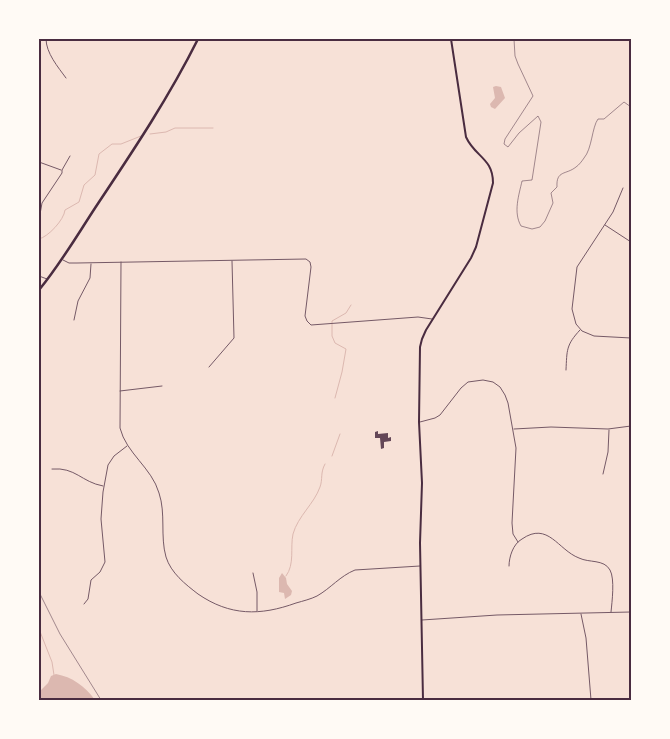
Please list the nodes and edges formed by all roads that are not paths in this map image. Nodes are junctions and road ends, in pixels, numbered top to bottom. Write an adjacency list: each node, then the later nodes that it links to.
1 (46, 39): 4 (street)
2 (198, 39): 12 (main road)
3 (451, 39): 19 (main road)
4 (66, 78)
5 (70, 156): 7 (street)
6 (39, 162): 7 (street)
7 (62, 170): 9 (street)
8 (623, 188): 10 (street)
9 (39, 220)
10 (604, 225): 11 (street); 21 (street)
11 (631, 242)
12 (62, 259): 15 (street); 17 (main road)
13 (232, 260): 14 (street); 19 (street); 23 (street)
14 (121, 262): 15 (street); 26 (street)
15 (90, 263): 20 (street)
16 (39, 276): 17 (street)
17 (47, 280): 18 (main road)
18 (39, 290)
19 (432, 319): 27 (main road)
20 (74, 320)
21 (580, 329): 22 (street); 24 (street)
22 (631, 338)
23 (209, 367)
24 (566, 370)
25 (162, 386): 26 (street)
26 (119, 391): 31 (street)
27 (419, 422): 30 (street); 36 (main road)
28 (631, 426): 29 (street)
29 (609, 429): 30 (street); 33 (street)
30 (513, 430): 35 (street)
31 (127, 445): 34 (street); 40 (street)
32 (52, 469): 34 (street)
33 (603, 474)
34 (104, 486): 39 (street)
35 (518, 542): 37 (street); 43 (street)
36 (420, 566): 40 (street); 44 (main road)
37 (509, 566)
38 (253, 573): 40 (street)
39 (84, 604)
40 (257, 612)
41 (631, 612): 43 (street)
42 (581, 613): 43 (street); 44 (street); 46 (street)
43 (611, 613)
44 (422, 620): 45 (main road)
45 (422, 700)
46 (591, 700)

